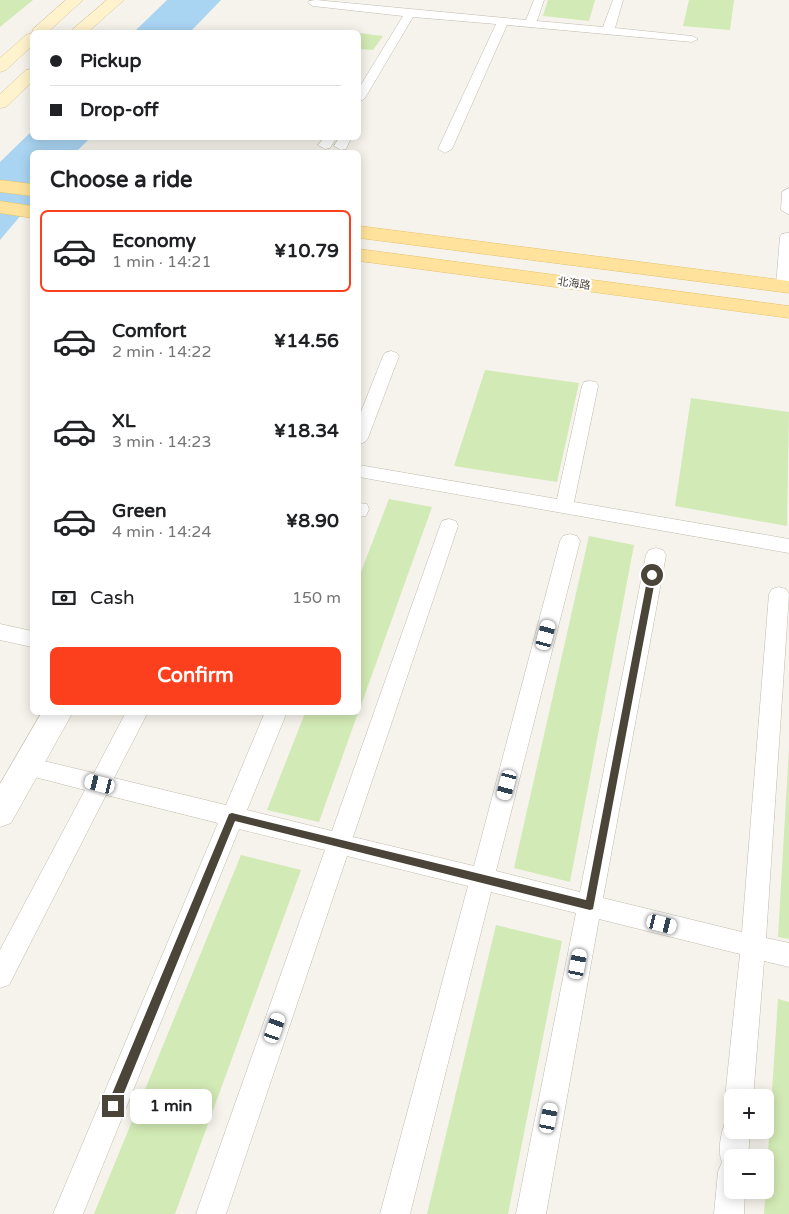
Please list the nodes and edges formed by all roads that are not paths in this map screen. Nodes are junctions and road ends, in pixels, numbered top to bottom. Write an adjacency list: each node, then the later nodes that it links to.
1 (75, 0): 9 (main road)
2 (116, 0): 10 (main road)
3 (540, 0): 8 (lane)
4 (618, 0): 11 (lane)
5 (313, 3): 6 (lane)
6 (410, 13): 7 (lane); 16 (lane)
7 (503, 22): 8 (lane); 18 (lane)
8 (530, 24): 11 (lane)
9 (40, 30)
10 (81, 30)
11 (608, 31): 12 (lane)
12 (692, 39)
13 (30, 40): 14 (main road)
14 (0, 67)
15 (30, 76): 17 (main road)
16 (361, 95)
17 (0, 103)
18 (445, 149)
19 (0, 186): 20 (main road)
20 (30, 190)
21 (789, 192): 23 (lane)
22 (0, 207): 24 (main road)
23 (788, 210)
24 (30, 212)
25 (361, 232): 27 (main road, 北海路)
26 (787, 237): 30 (lane)
27 (408, 238): 29 (main road); 30 (main road, 北海路)
28 (361, 255): 29 (main road, 北海路)
29 (399, 260): 31 (main road, 北海路)
30 (787, 287)
31 (789, 312)
32 (392, 356): 34 (lane)
33 (590, 386): 36 (lane)
34 (361, 433)
35 (361, 471): 36 (lane)
36 (564, 507): 39 (lane)
37 (449, 526): 51 (lane)
38 (570, 541): 52 (lane)
39 (789, 546)
40 (656, 555): 53 (lane)
41 (779, 594): 54 (lane)
42 (0, 632): 43 (lane)
43 (30, 639)
44 (56, 715): 47 (street)
45 (135, 715): 48 (lane)
46 (275, 715): 50 (lane)
47 (27, 766): 48 (lane); 49 (street)
48 (100, 784): 50 (lane); 56 (lane)
49 (0, 813)
50 (232, 817): 51 (lane); 59 (lane)
51 (339, 843): 52 (lane); 60 (lane)
52 (482, 879): 53 (lane); 61 (lane)
53 (590, 906): 54 (lane); 62 (lane)
54 (753, 946): 55 (lane); 57 (lane)
55 (789, 955)
56 (0, 976)
57 (740, 1089)
58 (730, 1199): 63 (lane)
59 (68, 1214)
60 (211, 1214)
61 (395, 1214)
62 (531, 1214)
63 (729, 1214)

